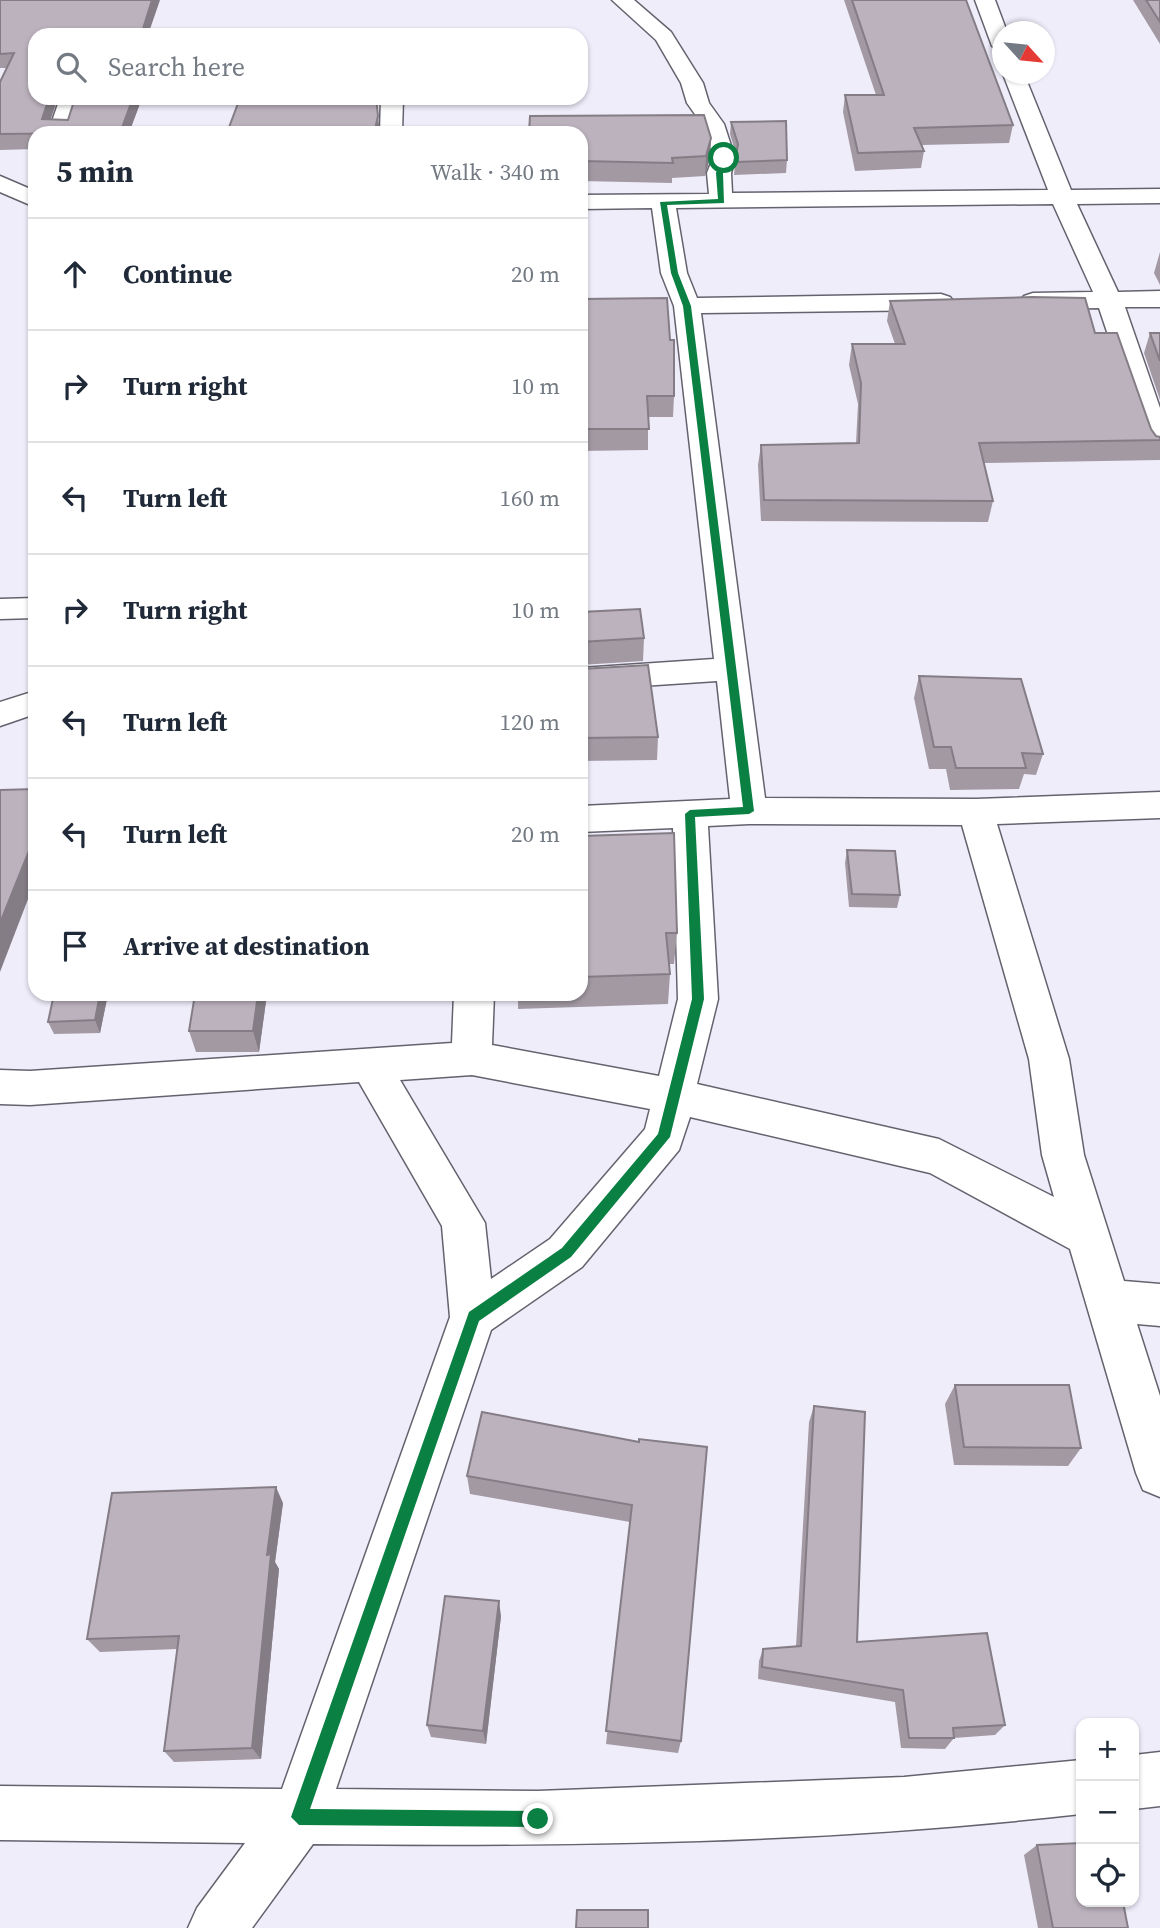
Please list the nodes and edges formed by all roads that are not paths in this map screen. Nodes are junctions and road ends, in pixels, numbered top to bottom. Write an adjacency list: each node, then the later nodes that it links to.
1 (622, 0): 15 (street)
2 (985, 0): 3 (street)
3 (993, 21)
4 (1017, 84): 12 (street)
5 (69, 105): 7 (street)
6 (392, 105): 8 (street)
7 (61, 126)
8 (391, 126)
9 (0, 183): 11 (street)
10 (1160, 196): 12 (street)
11 (28, 197)
12 (1062, 197): 15 (street); 18 (street)
13 (0, 201): 14 (street)
14 (28, 201)
15 (721, 201): 17 (street)
16 (588, 202): 17 (street)
17 (663, 202): 22 (street)
18 (1109, 299): 19 (street); 20 (street); 23 (street)
19 (1160, 299)
20 (1014, 301)
21 (960, 302): 22 (street)
22 (687, 306): 26 (street)
23 (1160, 448)
24 (28, 608): 25 (street)
25 (0, 609)
26 (731, 669): 27 (street); 31 (street)
27 (588, 679)
28 (28, 704): 29 (street)
29 (0, 714)
30 (1160, 805): 32 (street)
31 (749, 811): 32 (street); 33 (street)
32 (976, 812): 40 (street)
33 (690, 814): 34 (street); 39 (street)
34 (588, 819)
35 (474, 1001): 36 (street)
36 (472, 1058): 37 (street); 39 (street)
37 (370, 1065): 38 (street); 43 (street)
38 (0, 1087)
39 (674, 1096): 40 (street); 43 (street)
40 (1088, 1237): 41 (street)
41 (1107, 1301): 42 (street); 44 (street)
42 (1160, 1305)
43 (473, 1317): 49 (street)
44 (1160, 1473)
45 (1160, 1779): 46 (street)
46 (1139, 1781)
47 (1076, 1787): 49 (street)
48 (0, 1813): 49 (street)
49 (299, 1817): 50 (street)
50 (217, 1928)

